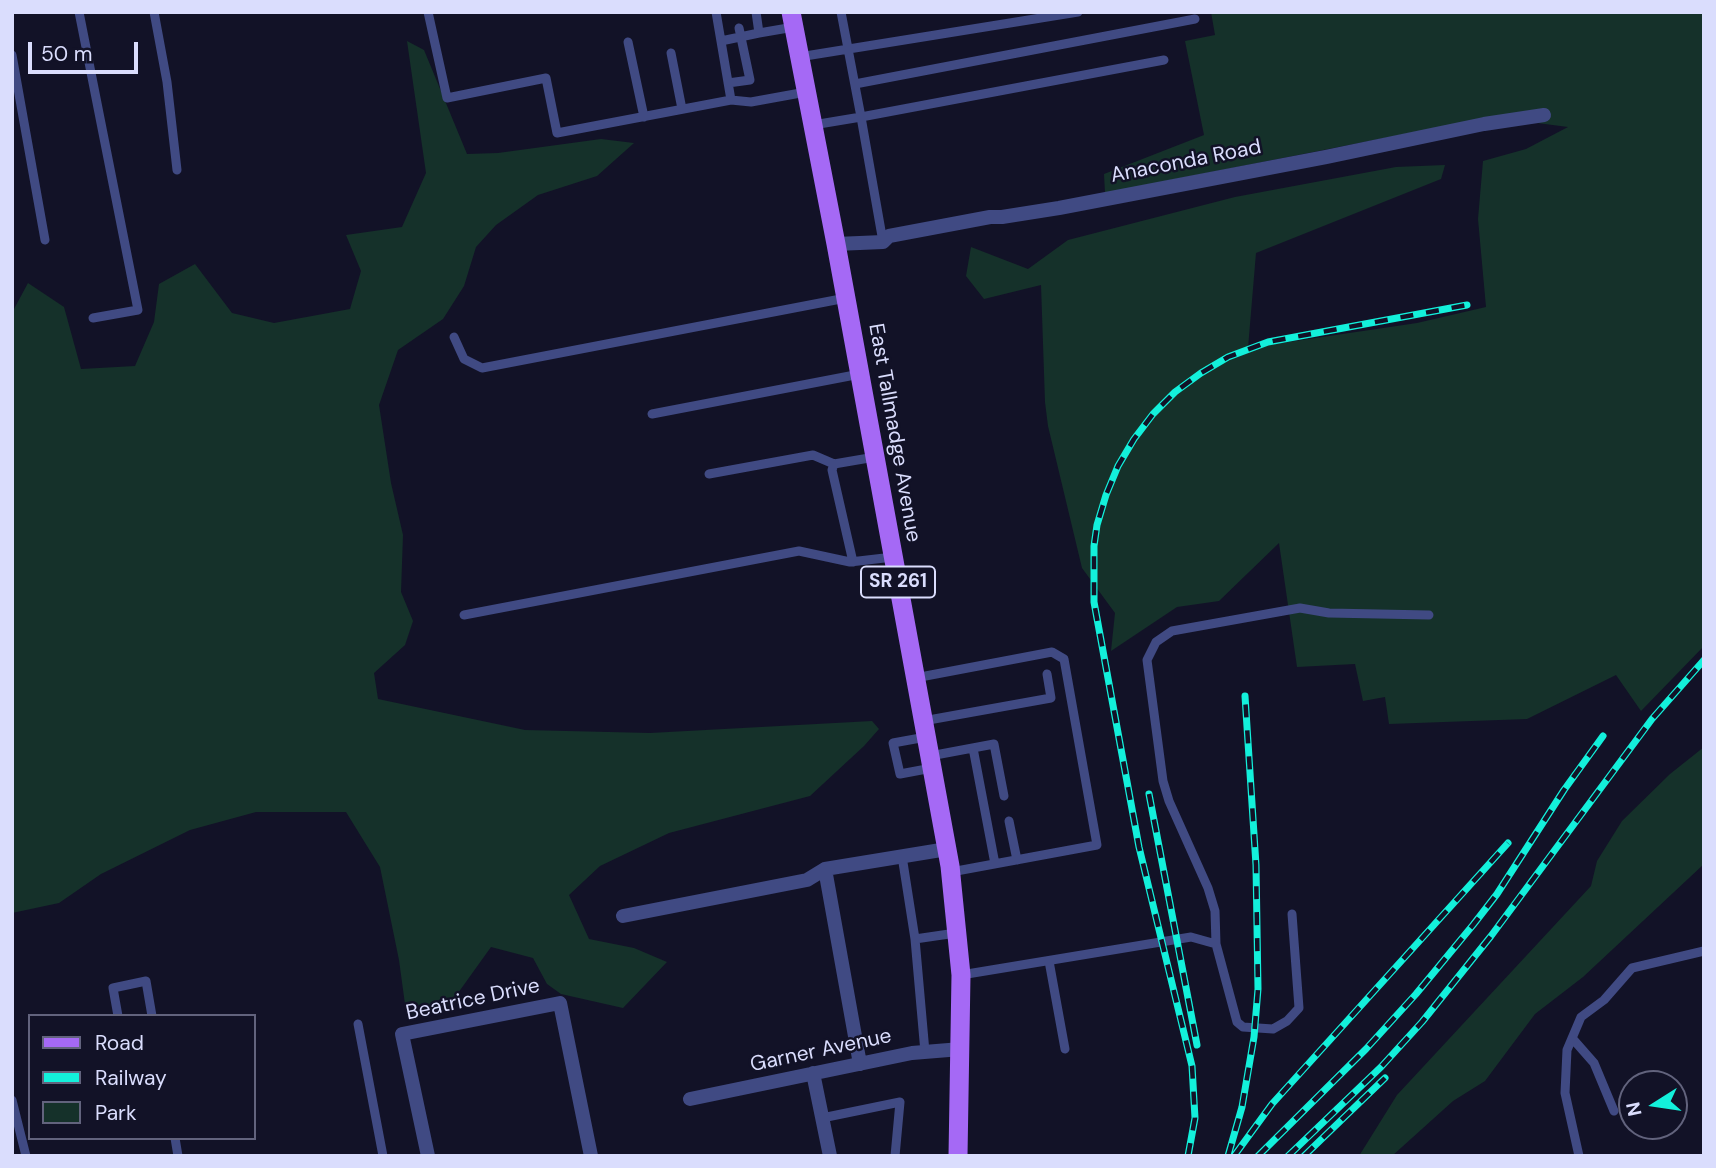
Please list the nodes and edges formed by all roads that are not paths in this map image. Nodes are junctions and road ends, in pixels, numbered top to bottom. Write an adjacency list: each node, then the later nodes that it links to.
1 (79, 12): 33 (lane)
2 (154, 12): 28 (lane)
3 (428, 12): 25 (lane)
4 (716, 12): 12 (lane)
5 (755, 12): 11 (lane)
6 (841, 12): 14 (lane)
7 (1078, 12): 14 (lane)
8 (792, 19): 11 (lane); 17 (main road, East Tallmadge Avenue / SR 261)
9 (1195, 19): 20 (lane)
10 (740, 33): 11 (lane); 12 (lane); 19 (lane)
11 (760, 33)
12 (721, 41): 19 (lane)
13 (628, 42): 25 (lane)
14 (848, 49): 17 (lane); 20 (lane)
15 (671, 53): 23 (lane)
16 (12, 55): 29 (lane)
17 (799, 57): 21 (main road, East Tallmadge Avenue / SR 261)
18 (1164, 60): 26 (lane)
19 (728, 83): 22 (lane)
20 (855, 84): 26 (lane)
21 (806, 92): 22 (lane); 27 (main road, East Tallmadge Avenue / SR 261)
22 (731, 100): 23 (lane)
23 (682, 109): 25 (lane)
24 (1545, 116): 30 (street, Anaconda Road)
25 (643, 117)
26 (861, 117): 27 (lane); 30 (lane)
27 (813, 125): 31 (main road, East Tallmadge Avenue / SR 261)
28 (177, 170)
29 (45, 240)
30 (883, 242): 31 (street, Anaconda Road)
31 (836, 244): 32 (main road, East Tallmadge Avenue / SR 261)
32 (846, 298): 34 (lane); 35 (main road, East Tallmadge Avenue / SR 261)
33 (93, 318)
34 (454, 337)
35 (860, 373): 36 (lane); 37 (main road, East Tallmadge Avenue / SR 261)
36 (652, 414)
37 (875, 457): 38 (lane); 40 (main road, East Tallmadge Avenue / SR 261)
38 (834, 464): 39 (lane); 41 (lane)
39 (709, 474)
40 (893, 557): 41 (lane); 45 (main road, East Tallmadge Avenue / SR 261)
41 (853, 562): 42 (lane)
42 (464, 615)
43 (1429, 615): 60 (lane)
44 (1047, 674): 46 (lane)
45 (915, 678): 46 (main road, East Tallmadge Avenue / SR 261); 52 (lane)
46 (928, 746): 47 (lane); 50 (main road, East Tallmadge Avenue / SR 261)
47 (974, 748): 48 (lane); 53 (lane)
48 (1004, 796)
49 (1009, 821): 52 (lane)
50 (947, 849): 51 (street); 55 (main road, East Tallmadge Avenue / SR 261)
51 (902, 856): 54 (street); 59 (lane)
52 (1017, 860): 53 (lane)
53 (995, 864): 55 (lane)
54 (825, 869): 57 (street); 71 (street)
55 (951, 872): 58 (main road, East Tallmadge Avenue / SR 261)
56 (1292, 914): 60 (lane)
57 (623, 916)
58 (958, 933): 59 (lane); 63 (main road, East Tallmadge Avenue / SR 261)
59 (915, 939): 70 (lane)
60 (1216, 944): 62 (lane)
61 (1704, 951): 67 (lane)
62 (1049, 961): 63 (lane); 69 (lane)
63 (961, 975): 68 (main road, East Tallmadge Avenue / SR 261)
64 (118, 1014): 65 (lane)
65 (152, 1014)
66 (358, 1024): 78 (lane)
67 (1572, 1038): 75 (lane); 84 (lane)
68 (961, 1049): 70 (street, Garner Avenue); 83 (main road, East Tallmadge Avenue / SR 261)
69 (1065, 1049)
70 (925, 1052): 71 (street, Garner Avenue)
71 (860, 1064): 72 (street, Garner Avenue)
72 (813, 1073): 73 (street, Garner Avenue); 76 (street)
73 (690, 1099)
74 (12, 1100): 77 (lane)
75 (1614, 1111)
76 (822, 1118): 81 (street); 82 (lane)
77 (26, 1156)
78 (383, 1156)
79 (428, 1156): 80 (street, Beatrice Drive)
80 (591, 1156)
81 (830, 1156)
82 (895, 1156)
83 (958, 1156)
84 (1579, 1156)

